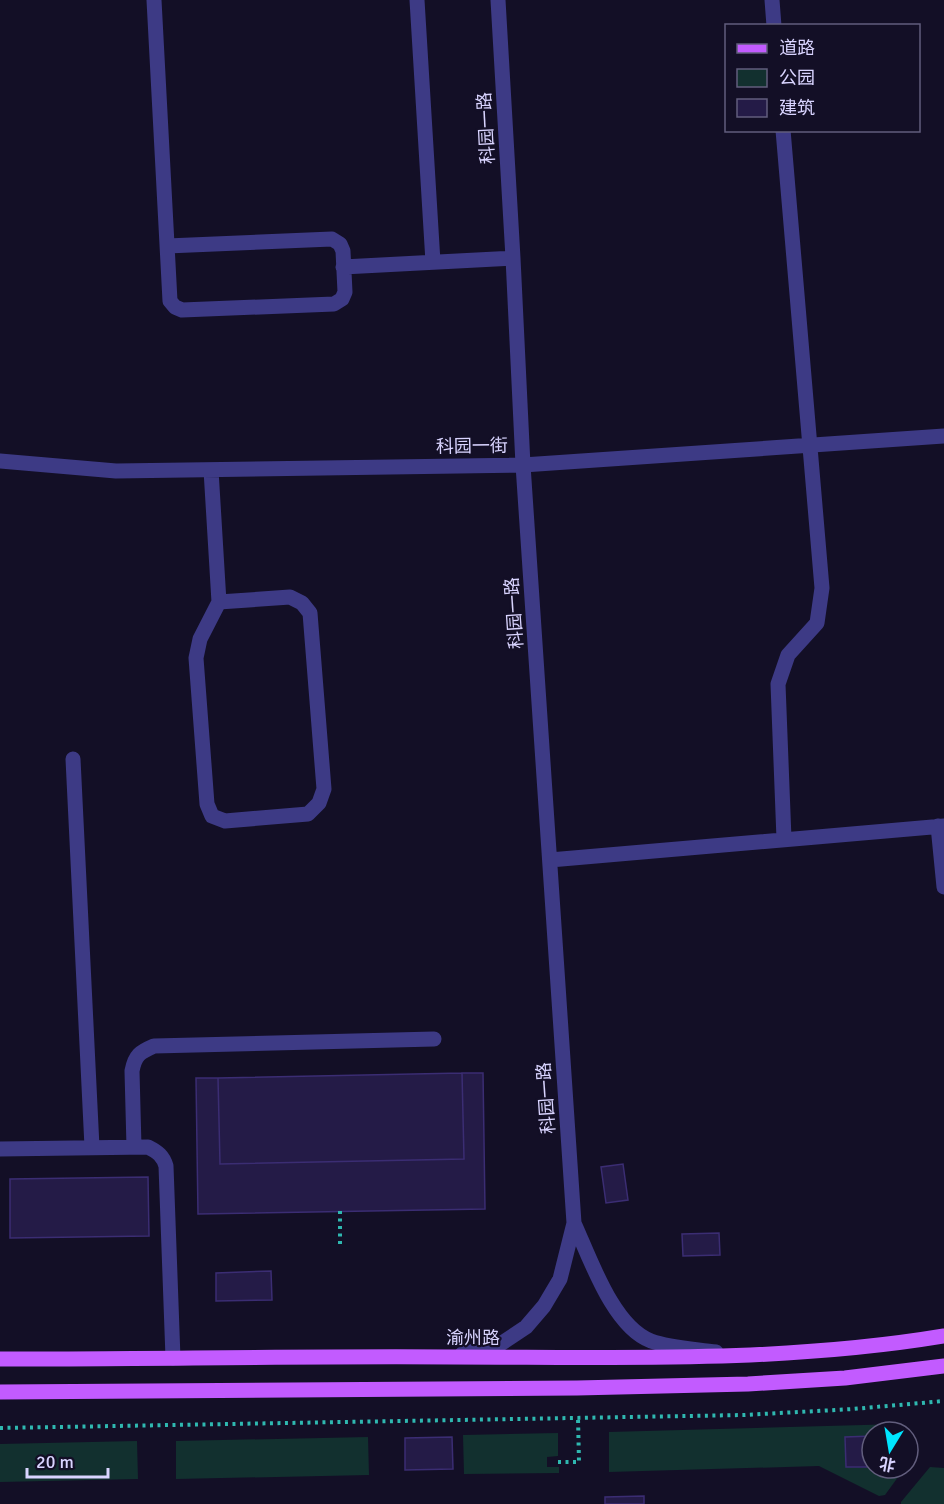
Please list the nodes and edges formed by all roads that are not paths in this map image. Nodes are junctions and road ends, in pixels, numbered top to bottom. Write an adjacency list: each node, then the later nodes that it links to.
1 (154, 0): 7 (street)
2 (417, 0): 9 (street)
3 (498, 0): 8 (street, 科园一路)
4 (772, 0): 5 (street)
5 (774, 24)
6 (783, 132): 12 (street)
7 (167, 246): 10 (street); 10 (street)
8 (513, 258): 9 (street); 14 (street, 科园一路)
9 (433, 262): 10 (street)
10 (344, 267)
11 (944, 436): 12 (street, 科园一街)
12 (810, 446): 14 (street, 科园一街); 19 (street)
13 (0, 461): 15 (street, 科园一街)
14 (523, 465): 15 (street, 科园一街); 20 (street, 科园一路)
15 (212, 470): 16 (street)
16 (219, 602): 16 (street)
17 (73, 759): 23 (street)
18 (941, 826): 19 (street); 21 (street)
19 (784, 839): 20 (street)
20 (550, 860): 26 (street, 科园一路)
21 (944, 887)
22 (434, 1039): 24 (street)
23 (92, 1147): 24 (street); 25 (street)
24 (134, 1147): 30 (street)
25 (0, 1149)
26 (574, 1223): 28 (street); 29 (street)
27 (944, 1336): 28 (main road, 渝州路)
28 (744, 1355): 29 (main road, 渝州路)
29 (452, 1357): 30 (main road, 渝州路)
30 (173, 1358): 31 (main road, 渝州路)
31 (0, 1359)
32 (939, 1369): 33 (main road)
33 (0, 1392)

